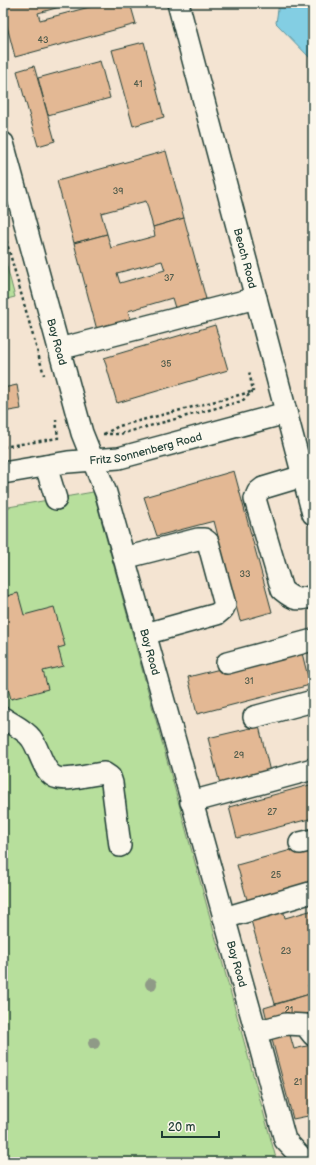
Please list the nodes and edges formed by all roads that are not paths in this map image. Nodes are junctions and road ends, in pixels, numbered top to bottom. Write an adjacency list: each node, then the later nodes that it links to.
1 (178, 3): 3 (street, Beach Road)
2 (3, 143): 4 (street, Bay Road)
3 (256, 298): 4 (street); 5 (street, Beach Road)
4 (59, 349): 6 (street, Bay Road)
5 (286, 413): 6 (street, Fritz Sonnenberg Road); 9 (street, Beach Road)
6 (93, 460): 7 (street, Fritz Sonnenberg Road); 12 (street, Bay Road)
7 (46, 466): 8 (street, Fritz Sonnenberg Road); 10 (street)
8 (3, 473)
9 (303, 476): 11 (street, Beach Road); 13 (street)
10 (56, 499)
11 (313, 514)
12 (124, 558): 14 (street, Bay Road); 14 (street)
13 (313, 596)
14 (145, 634): 21 (street, Bay Road)
15 (313, 640): 16 (street)
16 (227, 662)
17 (313, 701): 18 (street)
18 (254, 717)
19 (3, 718): 22 (street)
20 (313, 769): 21 (street)
21 (191, 802): 26 (street, Bay Road)
22 (120, 846)
23 (313, 892): 26 (street)
24 (313, 906): 25 (street)
25 (292, 911)
26 (224, 918): 27 (street, Bay Road)
27 (256, 1032): 28 (street); 29 (street, Bay Road)
28 (313, 1035)
29 (301, 1157)

